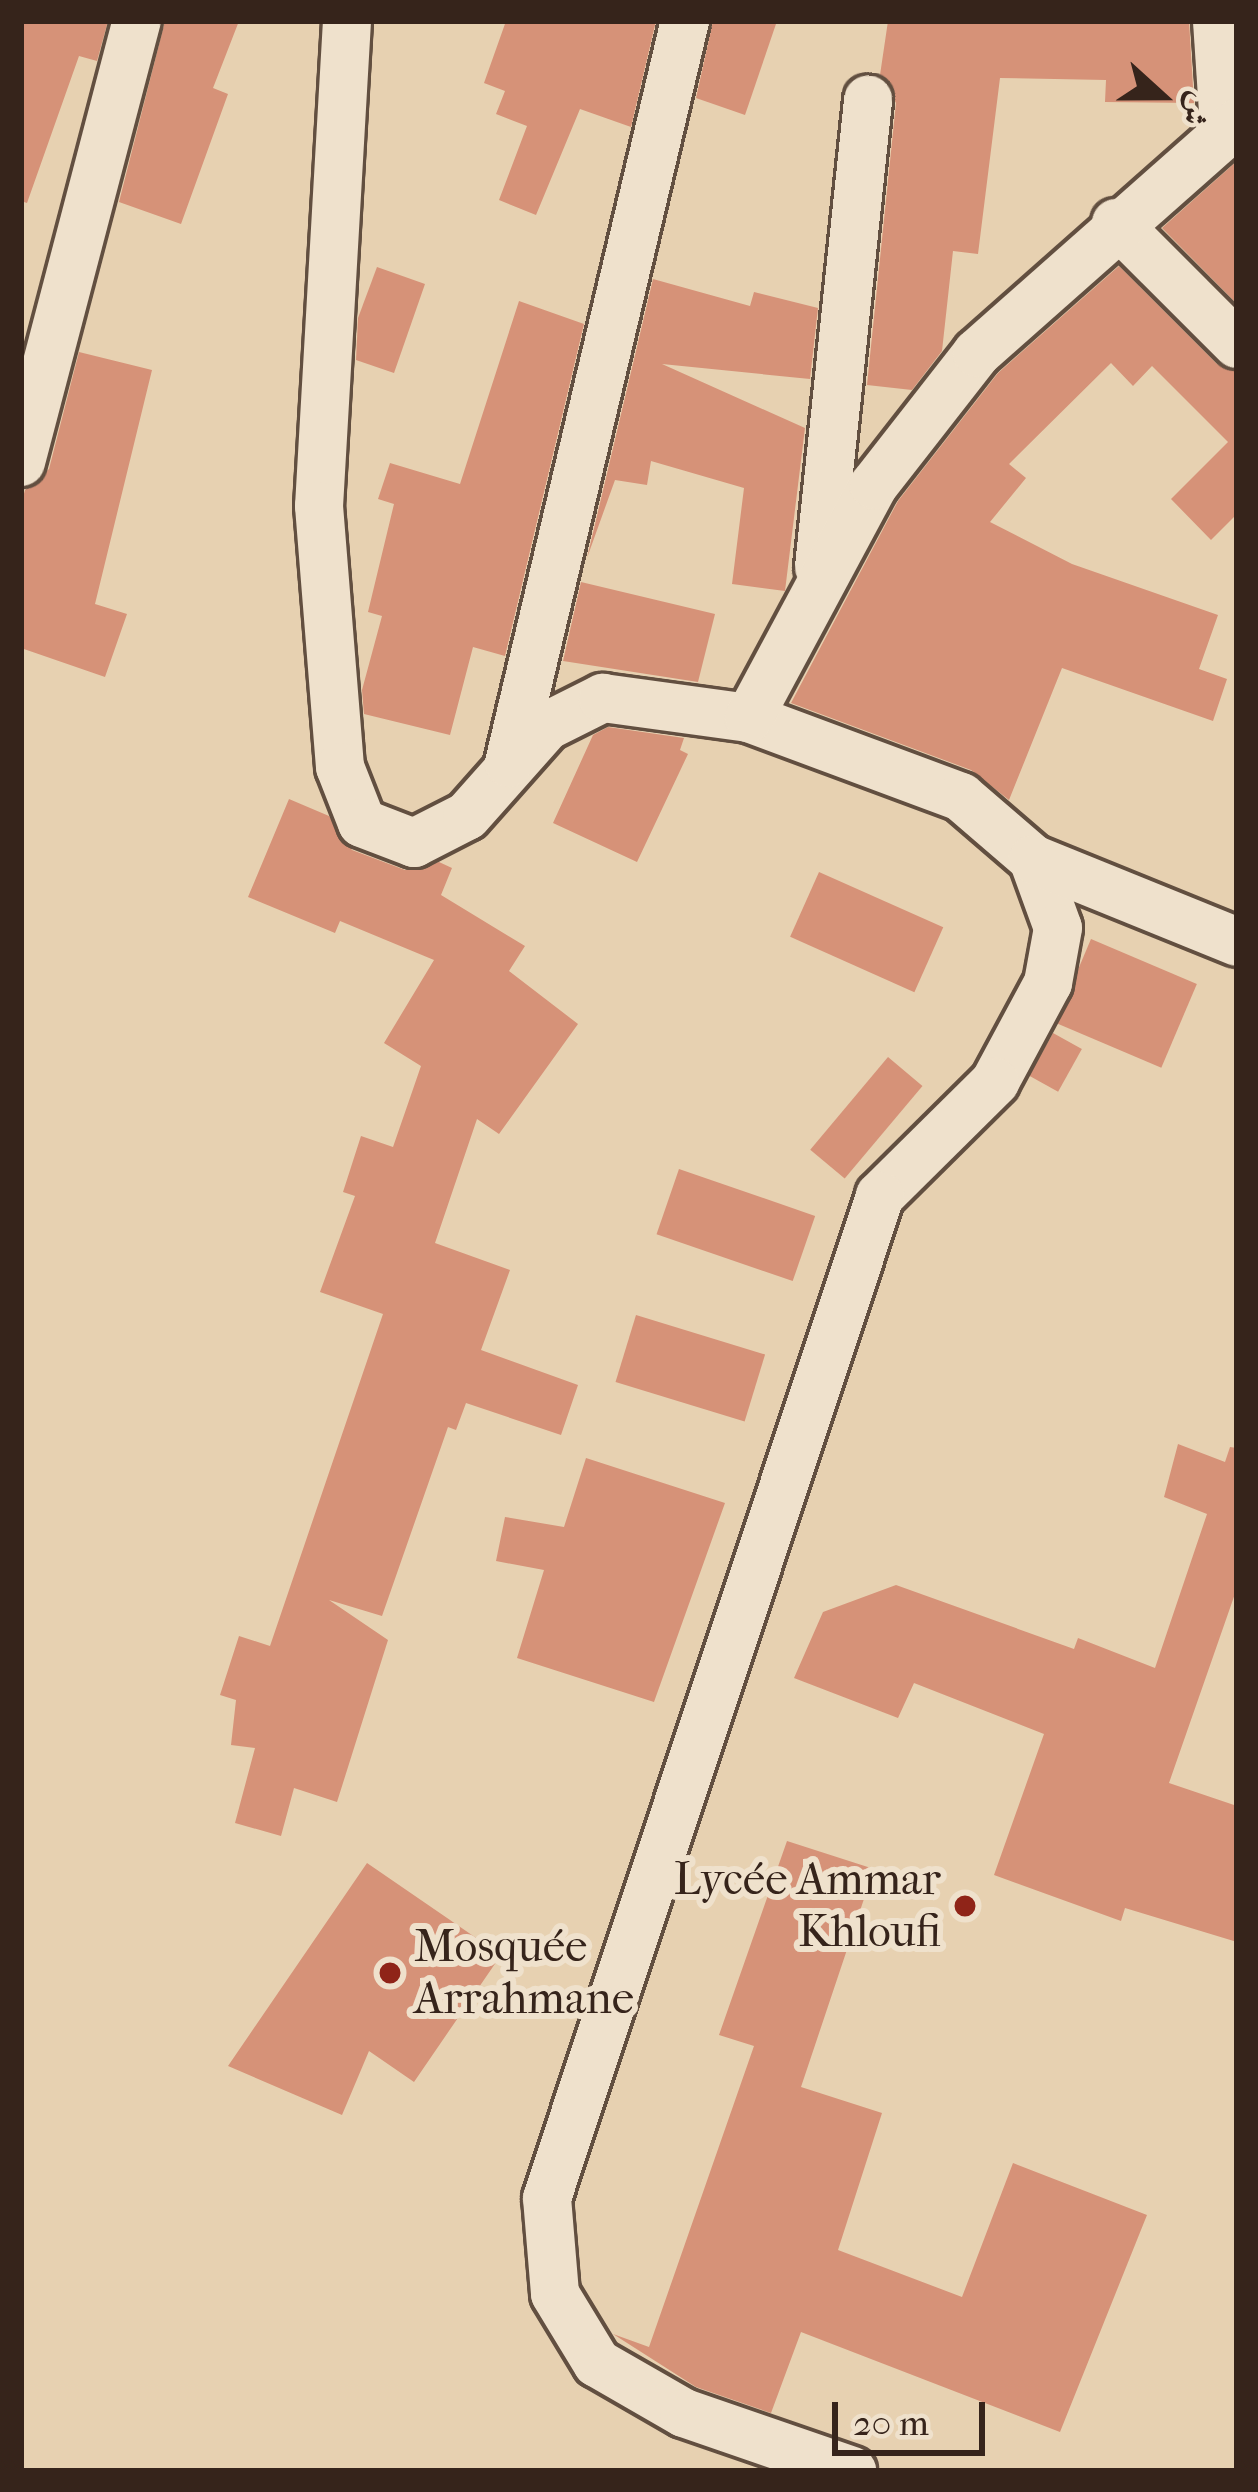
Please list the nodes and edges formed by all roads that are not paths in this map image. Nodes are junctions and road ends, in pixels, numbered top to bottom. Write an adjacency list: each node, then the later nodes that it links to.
1 (137, 21): 9 (street)
2 (347, 21): 12 (street)
3 (685, 21): 12 (street)
4 (1217, 21): 6 (street)
5 (868, 100): 10 (street)
6 (1231, 124): 7 (street)
7 (1116, 223): 8 (street); 10 (street)
8 (1237, 344)
9 (21, 462)
10 (817, 591): 11 (street)
11 (749, 718): 12 (street); 13 (street)
12 (507, 772)
13 (1033, 859): 14 (street); 15 (street)
14 (1237, 942)
15 (852, 2471)

